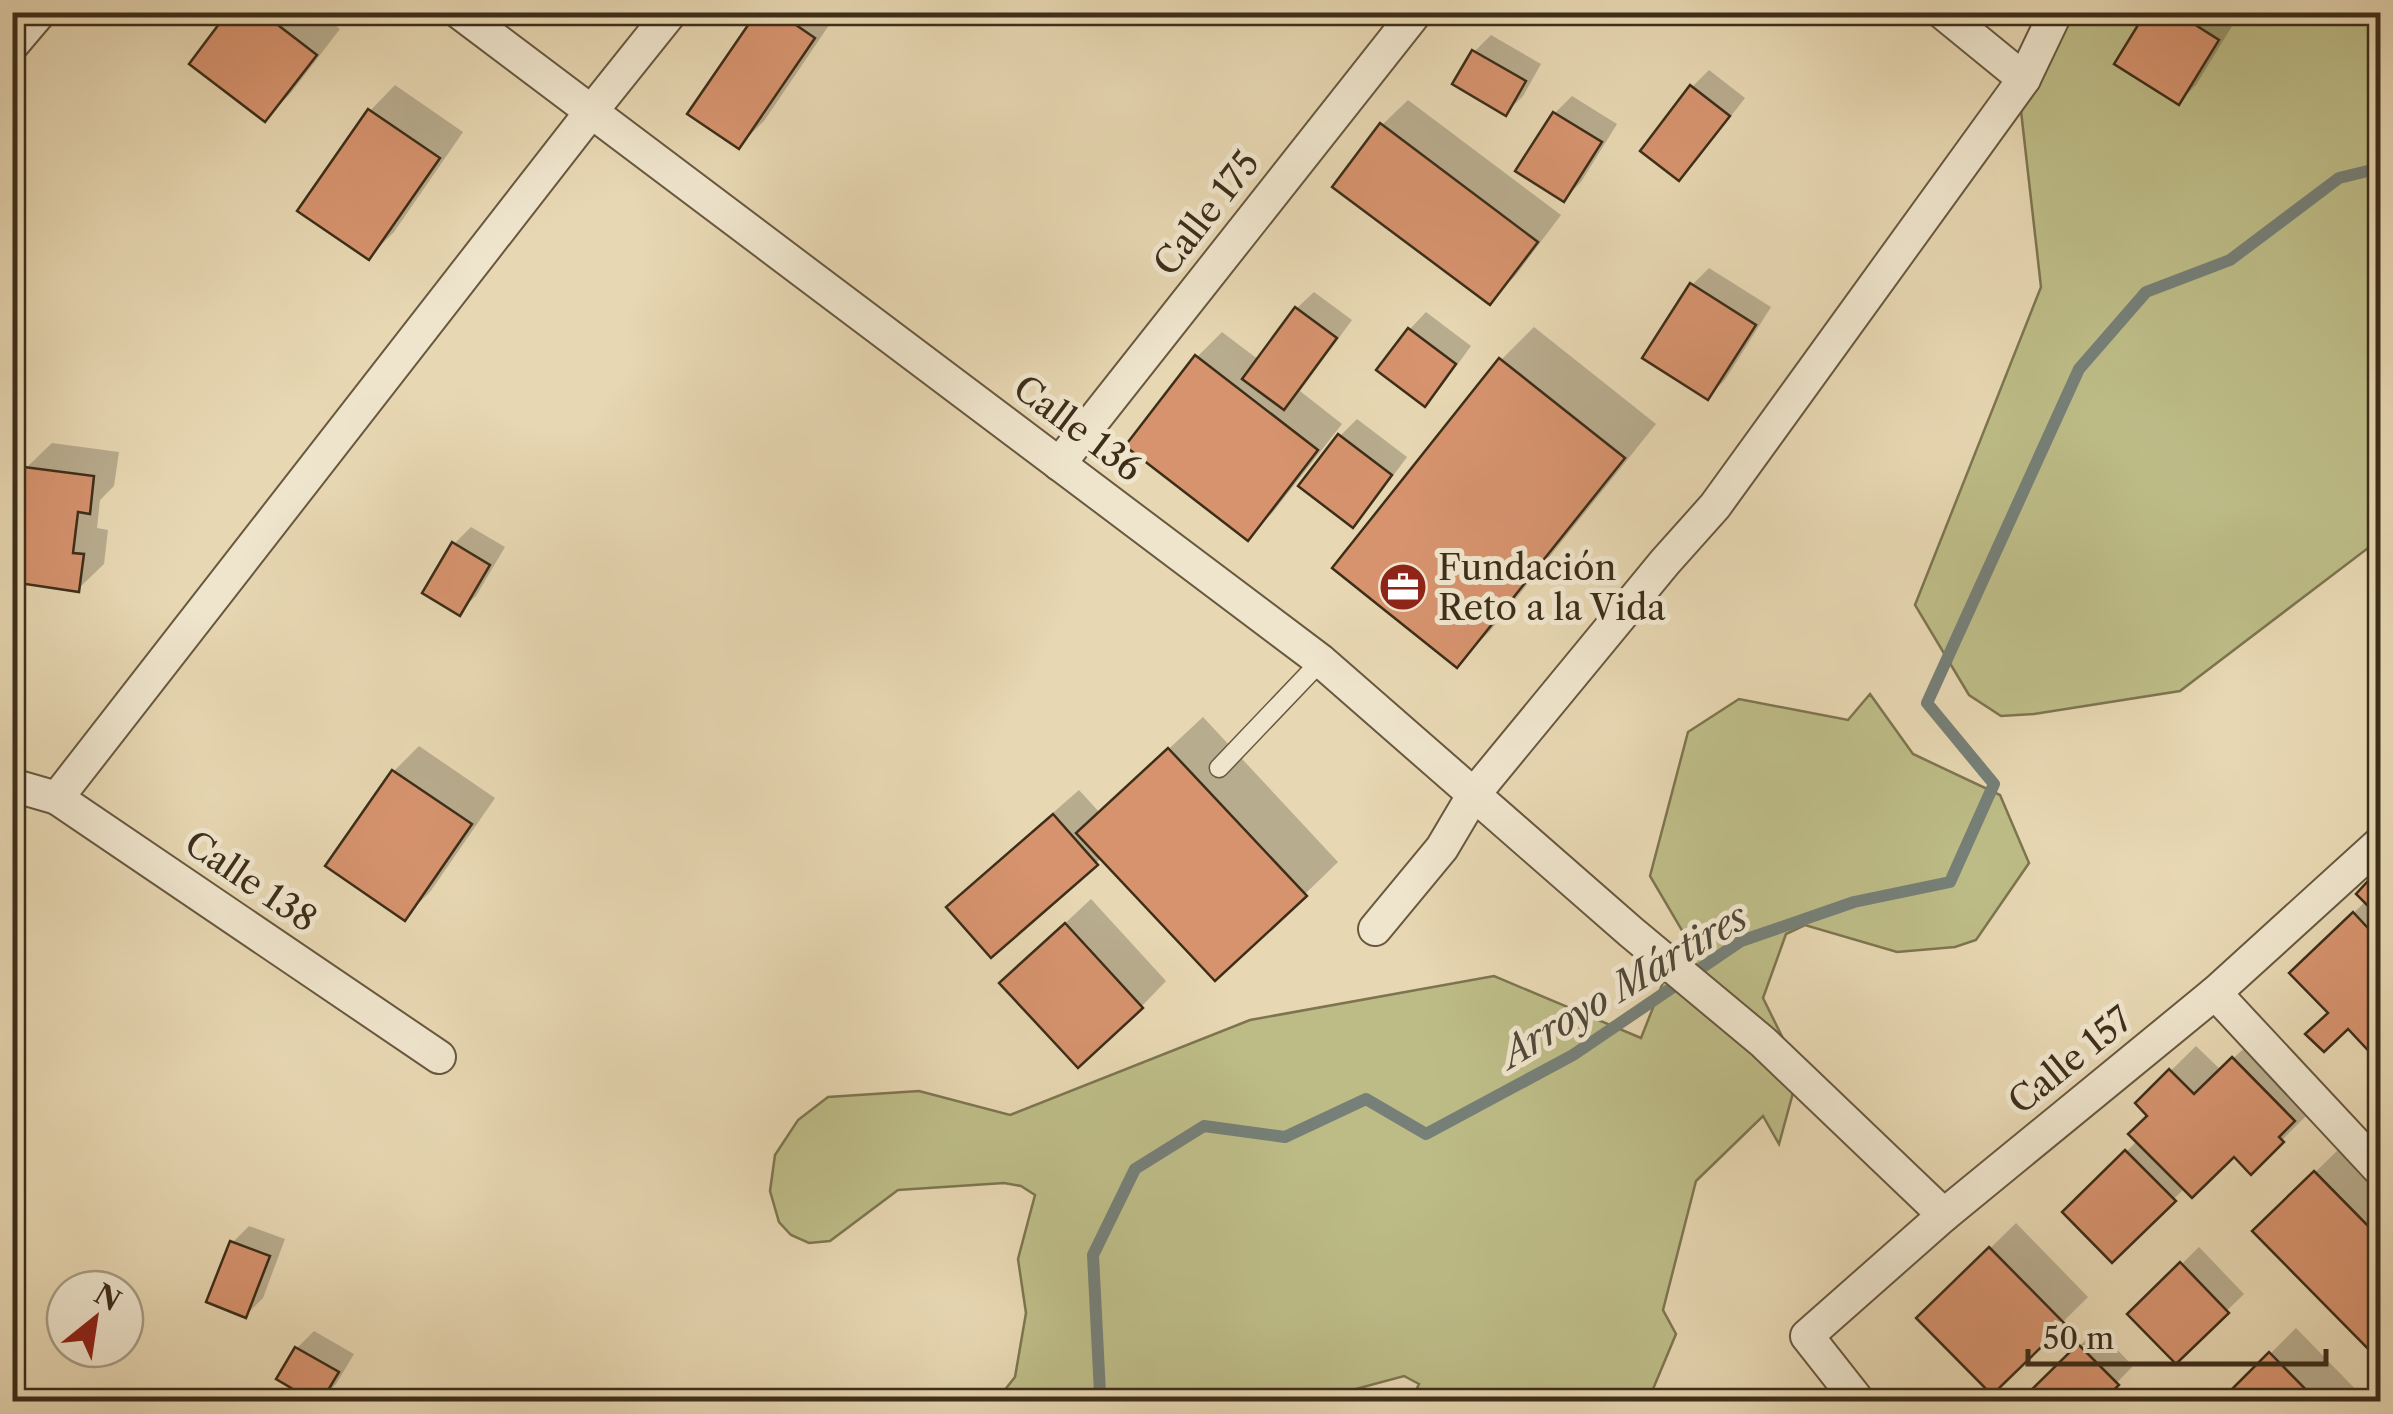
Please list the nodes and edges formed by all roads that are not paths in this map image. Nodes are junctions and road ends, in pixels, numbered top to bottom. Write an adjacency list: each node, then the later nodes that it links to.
1 (40, 12): 7 (street)
2 (459, 12): 9 (street, Calle 136)
3 (671, 12): 9 (street)
4 (1416, 12): 10 (street, Calle 175)
5 (1942, 12): 8 (street)
6 (2056, 12): 8 (street)
7 (12, 45)
8 (2024, 79): 14 (street)
9 (590, 112): 10 (street, Calle 136); 15 (street)
10 (1058, 464): 11 (street, Calle 136)
11 (1321, 661): 12 (lane); 14 (street, Calle 136)
12 (1220, 768)
13 (12, 784): 15 (street, Calle 138)
14 (1474, 794): 17 (street); 21 (street, Calle 136)
15 (57, 798): 19 (street, Calle 138)
16 (2380, 843): 18 (street, Calle 157)
17 (1375, 928)
18 (2214, 993): 20 (street); 21 (street, Calle 157)
19 (439, 1057)
20 (2380, 1170)
21 (1944, 1215): 22 (street, Calle 157)
22 (1859, 1402)

